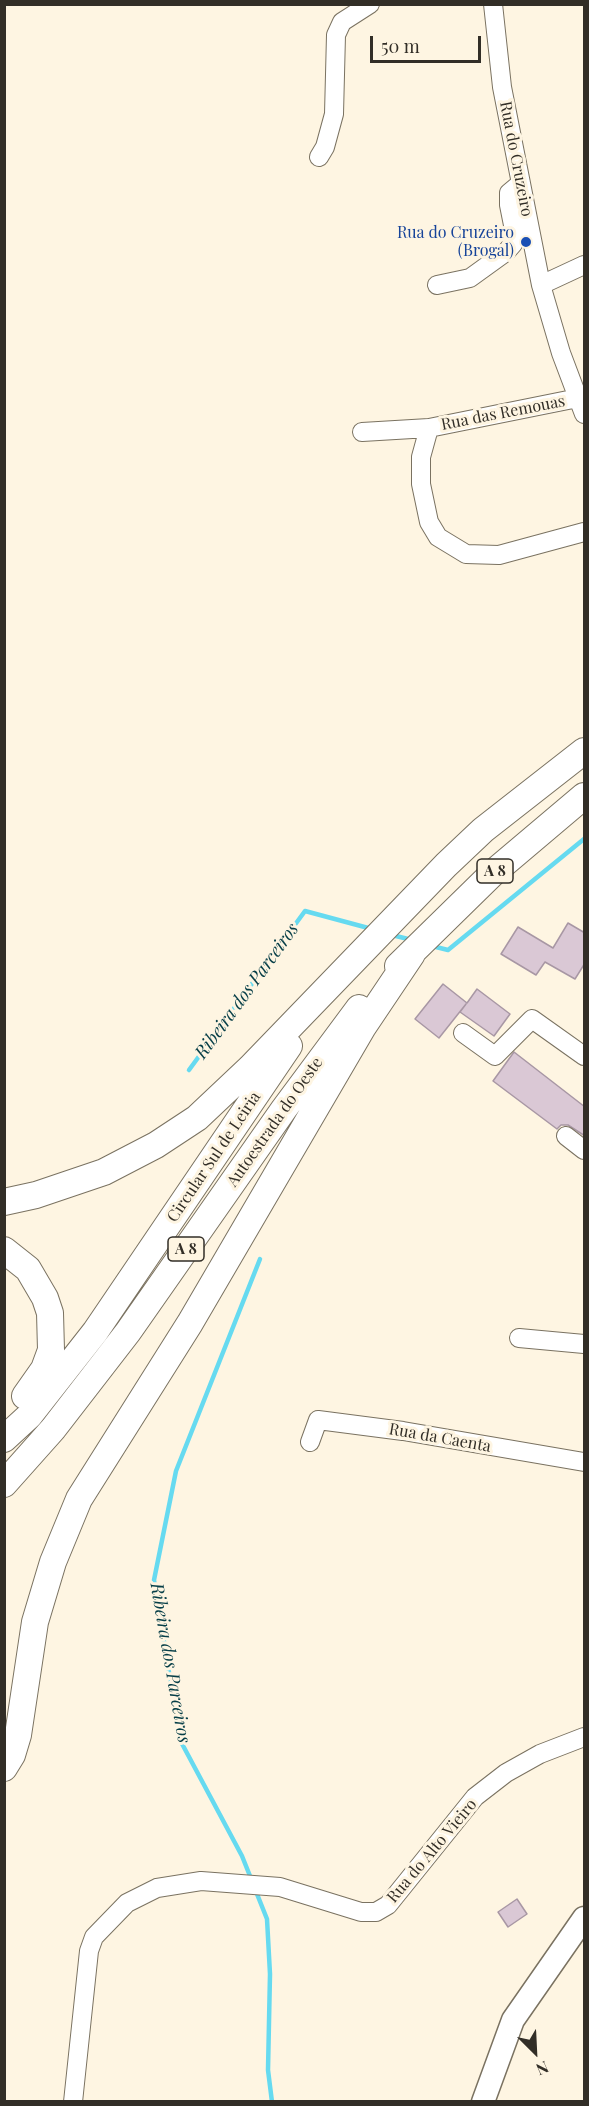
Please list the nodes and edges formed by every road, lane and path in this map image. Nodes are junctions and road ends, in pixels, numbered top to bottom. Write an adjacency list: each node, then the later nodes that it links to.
1 (370, 4): 3 (street)
2 (493, 4): 4 (street, Rua do Cruzeiro)
3 (319, 157)
4 (521, 183): 6 (street); 7 (street, Rua do Cruzeiro)
5 (585, 266): 7 (street)
6 (437, 285)
7 (541, 285): 8 (street, Rua do Cruzeiro)
8 (581, 406): 9 (street, Rua das Remouas)
9 (429, 428): 10 (street, Rua das Remouas); 11 (street, Rua das Remouas)
10 (362, 432)
11 (585, 532)
12 (585, 751): 14 (highway, A 8)
13 (585, 796): 15 (highway, Autoestrada do Oeste / A 8)
14 (332, 984): 20 (highway); 25 (highway, Circular Sul de Leiria / A 8)
15 (365, 1012): 28 (highway, Autoestrada do Oeste / A 8); 32 (highway)
16 (464, 1034): 17 (street)
17 (585, 1056)
18 (566, 1136): 19 (street)
19 (585, 1150)
20 (4, 1202)
21 (4, 1250): 24 (highway)
22 (519, 1338): 23 (street)
23 (585, 1344)
24 (4, 1422)
25 (4, 1439)
26 (310, 1442): 27 (street, Rua da Caenta)
27 (585, 1462)
28 (4, 1484)
29 (4, 1696): 31 (highway)
30 (585, 1737): 34 (street, Rua do Alto Vieiro)
31 (4, 1744)
32 (4, 1768)
33 (585, 1918): 35 (main road)
34 (73, 2102)
35 (483, 2102)

